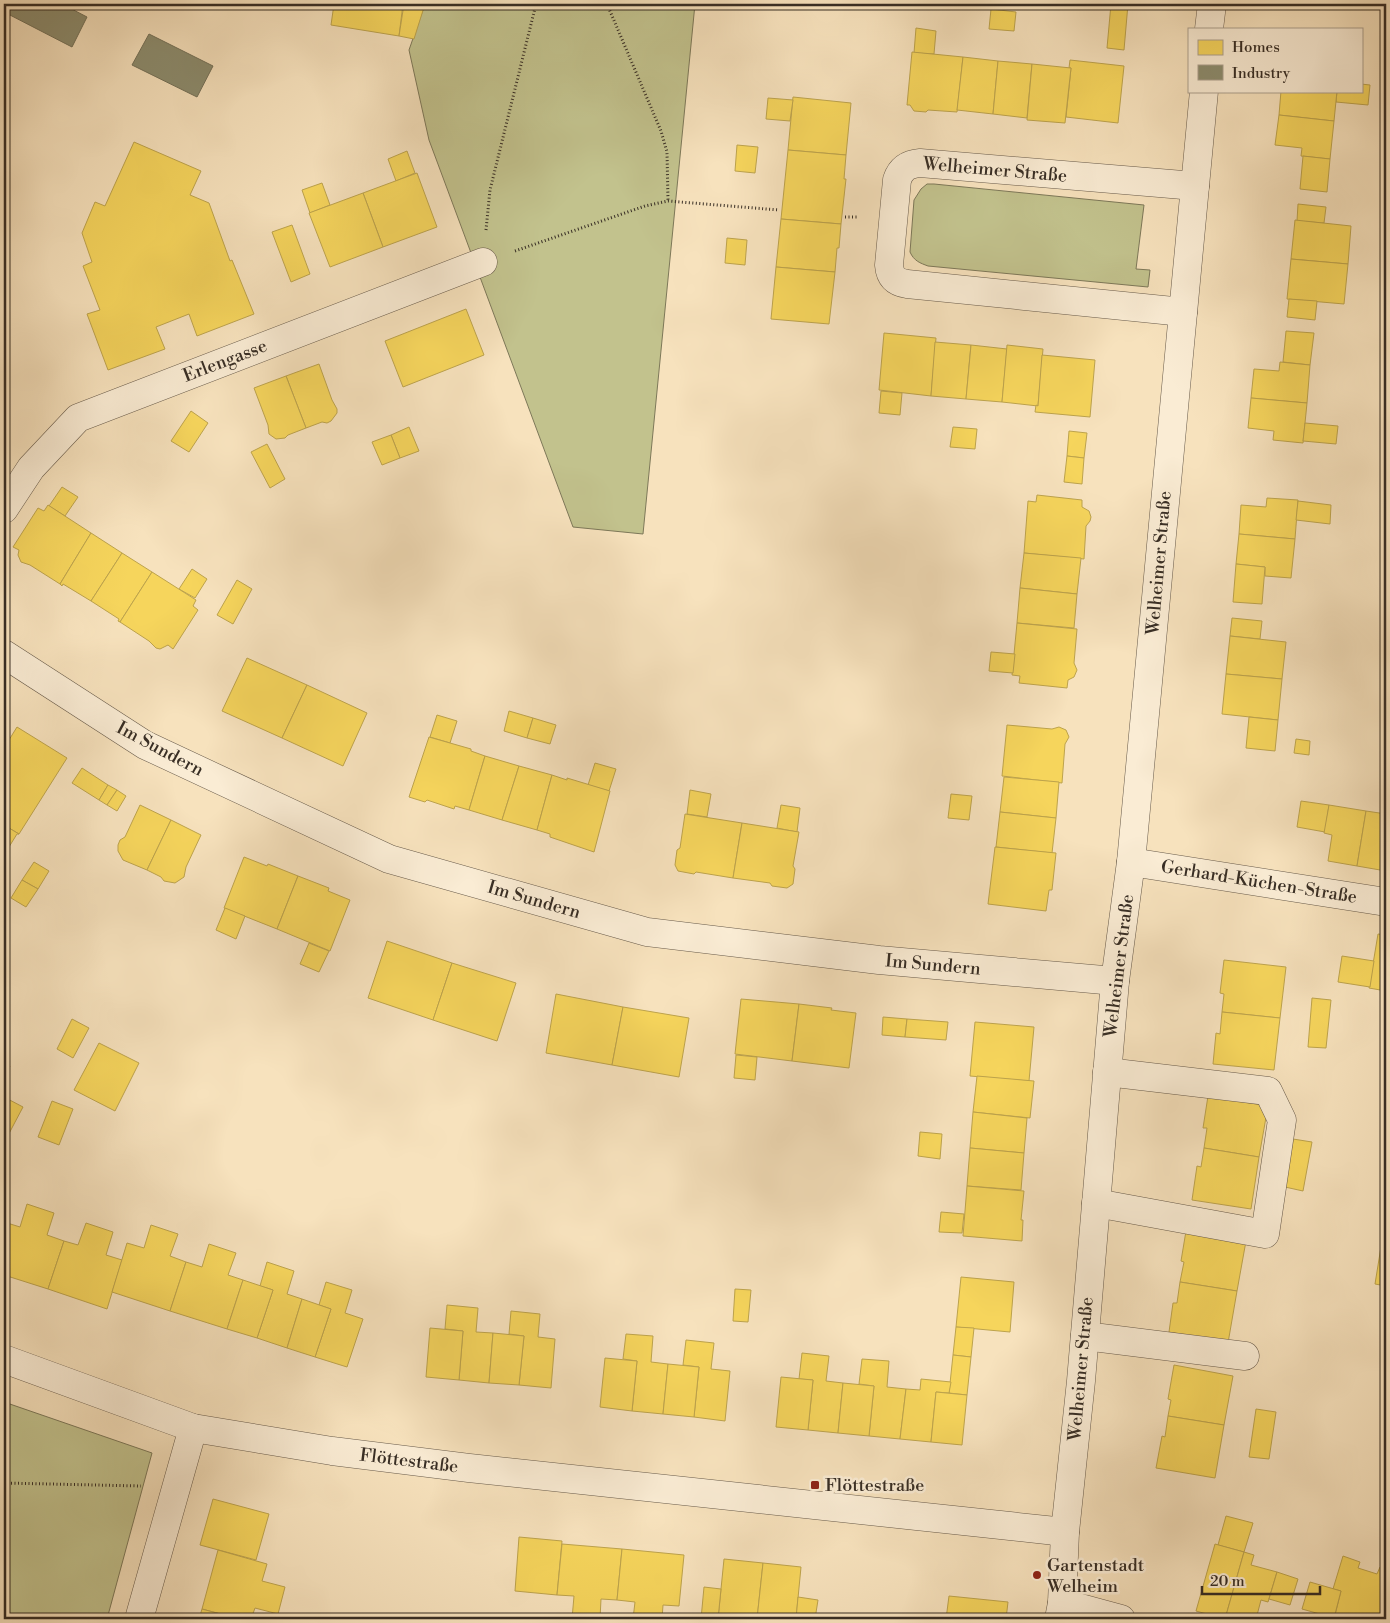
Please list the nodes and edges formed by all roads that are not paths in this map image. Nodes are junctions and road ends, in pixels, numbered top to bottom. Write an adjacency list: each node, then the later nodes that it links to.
1 (1212, 4): 2 (street)
2 (1209, 28)
3 (1204, 92): 4 (street, Welheimer Straße)
4 (1194, 186): 6 (street, Welheimer Straße); 6 (street, Welheimer Straße)
5 (483, 262): 7 (street, Erlengasse)
6 (1183, 312): 9 (street, Welheimer Straße)
7 (4, 509)
8 (4, 654): 11 (street, Im Sundern)
9 (1131, 862): 10 (street, Gerhard-Küchen-Straße); 11 (street, Welheimer Straße)
10 (1386, 902)
11 (1115, 981): 12 (street, Welheimer Straße)
12 (1107, 1072): 13 (street, Welheimer Straße); 13 (street)
13 (1096, 1203): 14 (street, Welheimer Straße)
14 (1085, 1336): 15 (street); 18 (street, Welheimer Straße)
15 (1245, 1356)
16 (4, 1359): 17 (street, Flöttestraße)
17 (193, 1428): 18 (street, Flöttestraße); 20 (street)
18 (1065, 1532): 19 (street, Welheimer Straße)
19 (1060, 1611): 21 (street)
20 (138, 1619)
21 (1121, 1619)

